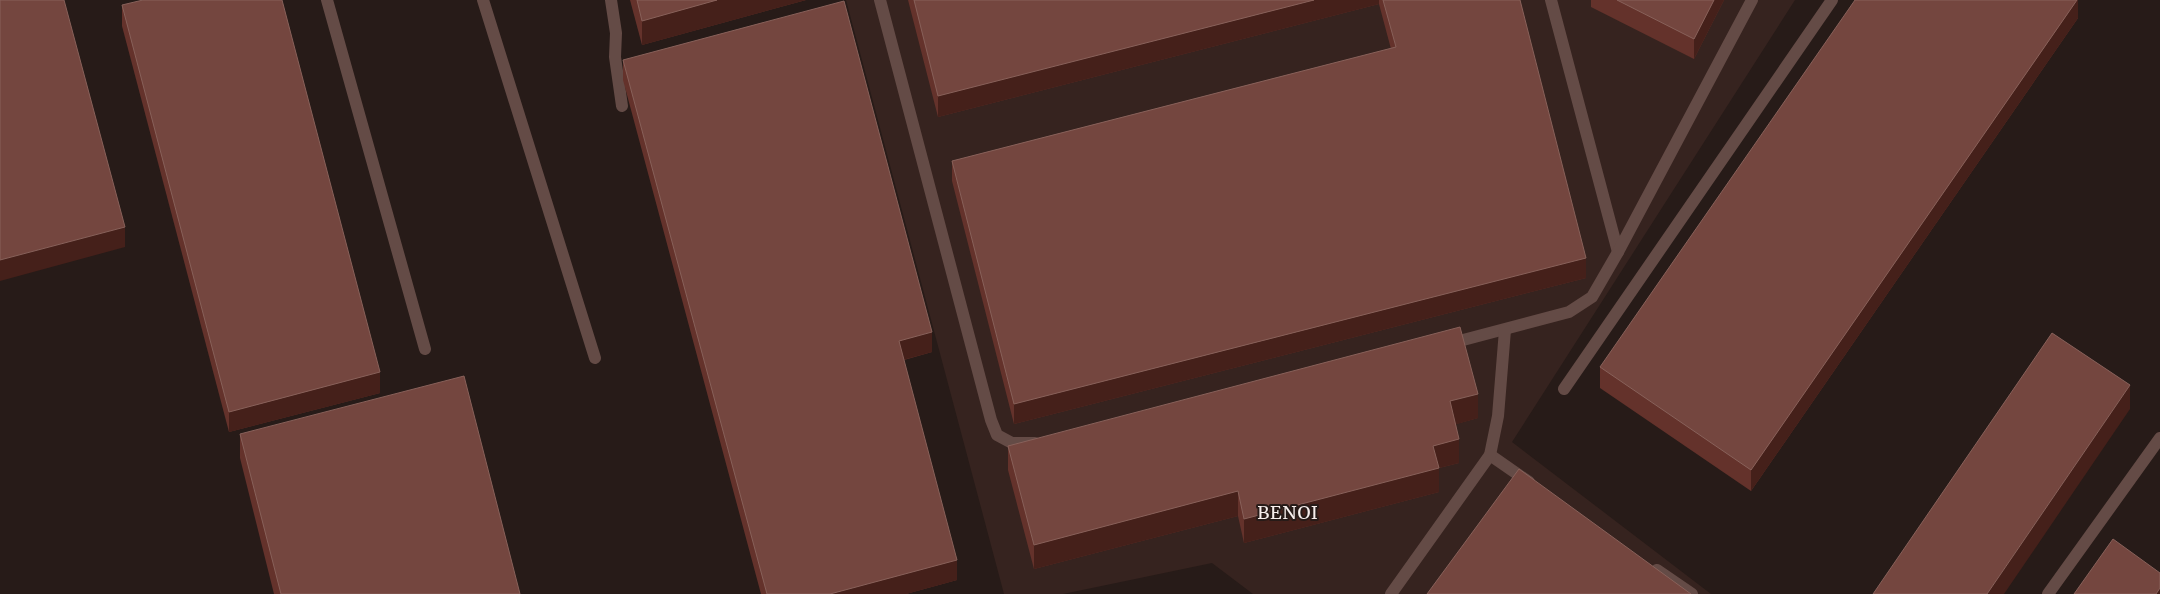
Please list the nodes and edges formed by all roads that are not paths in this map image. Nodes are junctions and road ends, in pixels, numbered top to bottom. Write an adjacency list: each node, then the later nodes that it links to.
1 (327, 0): 12 (lane)
2 (483, 0): 13 (lane)
3 (611, 0): 8 (lane)
4 (880, 0): 16 (lane)
5 (1550, 0): 9 (lane)
6 (1752, 0): 9 (lane)
7 (1832, 0): 14 (lane)
8 (622, 106)
9 (1618, 252): 10 (lane)
10 (1505, 330): 11 (lane); 17 (lane)
11 (1437, 346)
12 (425, 349)
13 (595, 358)
14 (1564, 389)
15 (2160, 438): 22 (lane)
16 (1051, 439)
17 (1490, 455): 18 (lane); 20 (lane)
18 (1539, 489)
19 (1644, 561): 21 (lane)
20 (1391, 594)
21 (1692, 594)
22 (2048, 594)

